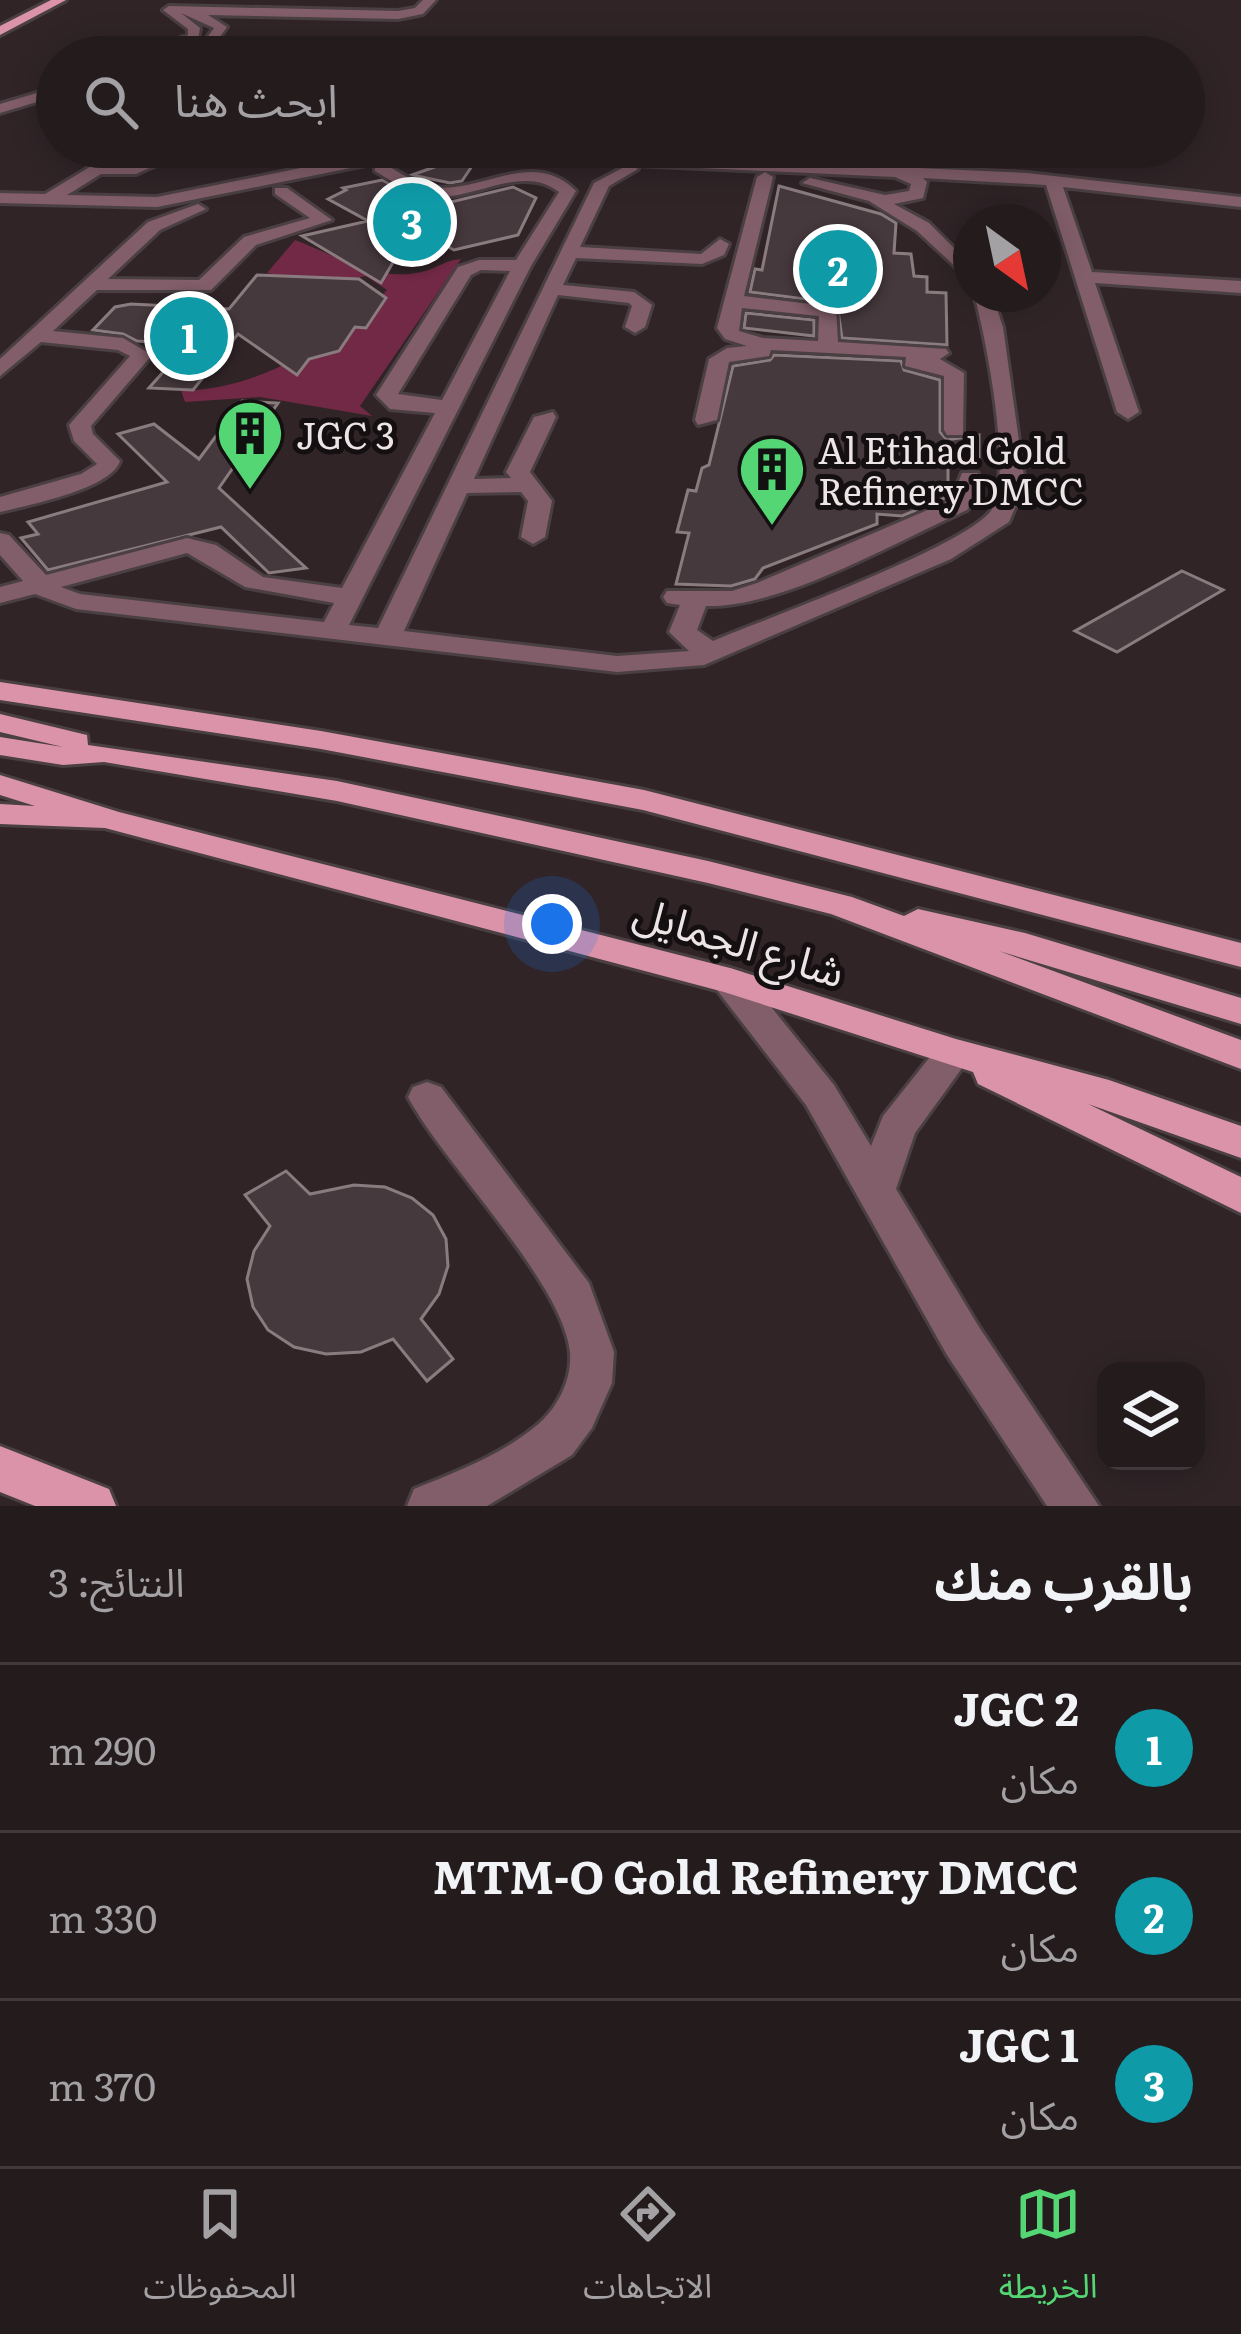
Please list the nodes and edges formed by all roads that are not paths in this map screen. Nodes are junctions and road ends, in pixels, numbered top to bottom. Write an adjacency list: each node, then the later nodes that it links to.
1 (28, 0): 6 (main road)
2 (60, 0): 8 (main road)
3 (325, 0): 7 (street)
4 (430, 0): 7 (street)
5 (194, 11): 7 (street); 9 (street); 10 (street)
6 (0, 13)
7 (312, 14)
8 (0, 31)
9 (196, 31): 10 (street); 11 (street)
10 (222, 31): 12 (street)
11 (191, 36)
12 (217, 36)
13 (36, 87): 14 (street)
14 (0, 98)
15 (36, 98): 16 (street)
16 (0, 109)
17 (100, 168): 24 (street)
18 (128, 168): 24 (street)
19 (343, 168): 35 (street)
20 (381, 168): 27 (street); 31 (street)
21 (483, 168): 27 (street)
22 (495, 168): 27 (street)
23 (809, 168): 26 (street)
24 (97, 170): 35 (street)
25 (630, 170): 27 (street); 29 (street); 40 (street)
26 (898, 172): 28 (street); 32 (street)
27 (506, 174): 42 (street)
28 (950, 174): 30 (street); 32 (street)
29 (765, 177): 34 (street); 47 (street)
30 (1053, 181): 36 (street); 43 (street)
31 (281, 191): 44 (street); 44 (street)
32 (928, 196): 34 (street); 37 (street); 38 (street)
33 (0, 198): 35 (street)
34 (871, 198): 37 (street)
35 (47, 200)
36 (1241, 202)
37 (898, 212): 38 (street)
38 (933, 236): 41 (street)
39 (720, 244): 40 (street)
40 (569, 252): 46 (street)
41 (953, 256)
42 (522, 266): 54 (street); 54 (street)
43 (1084, 277): 45 (street); 55 (street)
44 (91, 284): 50 (street)
45 (1241, 287)
46 (552, 289): 49 (street); 61 (street)
47 (734, 301): 51 (street); 51 (street)
48 (991, 312): 58 (street)
49 (635, 327)
50 (37, 336): 53 (street); 62 (street)
51 (828, 347): 52 (street)
52 (939, 352)
53 (0, 370)
54 (449, 407): 67 (street)
55 (1128, 412)
56 (545, 417): 60 (street)
57 (706, 420): 58 (street)
58 (1005, 421): 70 (street)
59 (970, 478): 70 (street)
60 (522, 481): 61 (street); 63 (street)
61 (460, 482): 69 (street)
62 (0, 505)
63 (533, 537)
64 (0, 540): 65 (street)
65 (40, 584): 66 (street); 67 (street); 68 (street)
66 (0, 596)
67 (351, 597): 68 (street)
68 (332, 634): 69 (street)
69 (386, 640): 70 (street)
70 (710, 652)
71 (0, 691): 79 (main road)
72 (0, 723): 74 (main road)
73 (0, 746): 74 (main road, شارع الجمايل)
74 (104, 753): 78 (main road, شارع الجمايل)
75 (0, 785): 77 (main road, شارع الجمايل)
76 (0, 814): 77 (main road)
77 (110, 820): 80 (main road, شارع الجمايل)
78 (840, 905): 81 (main road); 83 (main road, شارع الجمايل)
79 (1241, 955)
80 (730, 981): 82 (main road, شارع الجمايل); 86 (street)
81 (1241, 1012)
82 (954, 1053): 85 (main road, شارع الجمايل); 86 (street); 87 (main road)
83 (1241, 1055)
84 (427, 1096): 90 (street)
85 (1241, 1142)
86 (876, 1188): 91 (street)
87 (1241, 1196)
88 (0, 1469): 89 (main road)
89 (92, 1506)
90 (430, 1506)
91 (1075, 1506)

